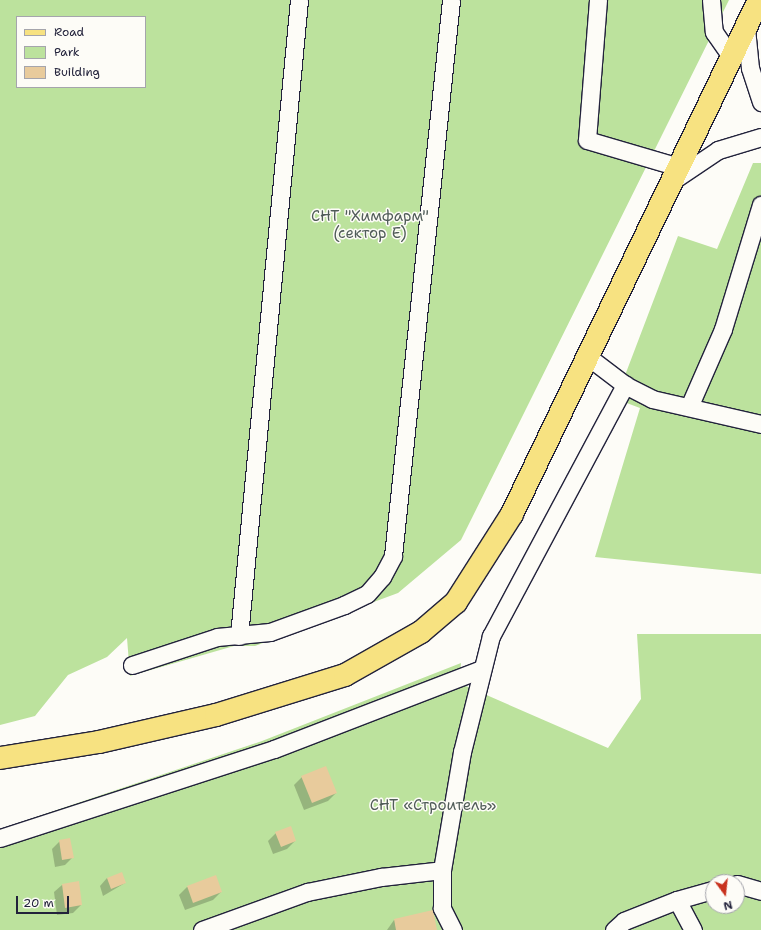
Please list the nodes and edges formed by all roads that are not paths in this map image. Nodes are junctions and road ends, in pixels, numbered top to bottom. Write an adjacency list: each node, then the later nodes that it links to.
1 (299, 0): 16 (street)
2 (451, 0): 16 (street)
3 (598, 0): 10 (street)
4 (711, 0): 7 (street)
5 (759, 0): 6 (main road)
6 (746, 26): 7 (main road); 8 (street)
7 (731, 56): 10 (main road)
8 (761, 102)
9 (761, 137): 10 (street)
10 (675, 175): 12 (main road)
11 (761, 205): 14 (street)
12 (587, 356): 13 (street); 19 (main road)
13 (625, 385): 14 (street); 18 (street)
14 (689, 408): 15 (street)
15 (761, 424)
16 (239, 636): 17 (street)
17 (132, 665)
18 (481, 669): 20 (street); 21 (street)
19 (0, 758)
20 (0, 838)
21 (442, 870): 26 (street); 27 (street)
22 (745, 886): 23 (street)
23 (761, 891)
24 (705, 892): 25 (street)
25 (677, 900): 28 (street); 29 (street)
26 (202, 930)
27 (453, 930)
28 (614, 930)
29 (693, 930)

